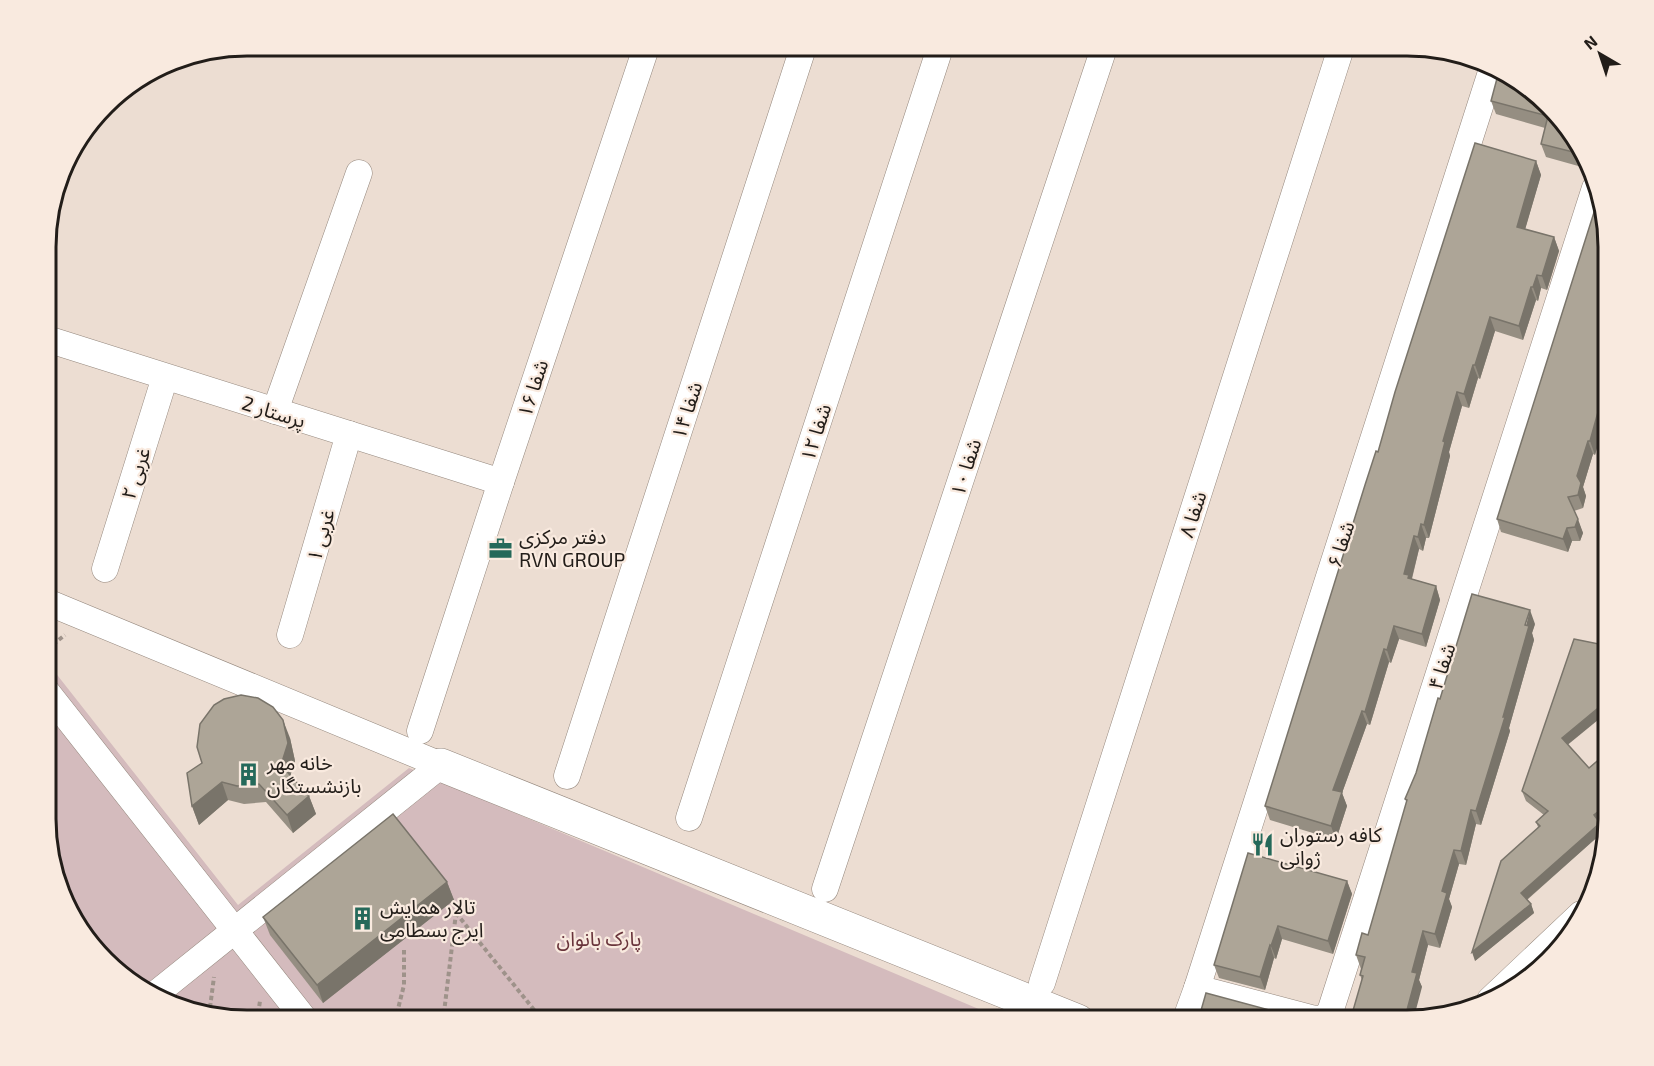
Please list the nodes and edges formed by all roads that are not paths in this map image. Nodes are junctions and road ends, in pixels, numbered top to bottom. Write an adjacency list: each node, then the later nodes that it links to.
1 (643, 55): 13 (street, شفا ۱۶)
2 (801, 55): 20 (street, شفا ۱۴)
3 (938, 55): 21 (street, شفا ۱۲)
4 (1103, 55): 22 (street, شفا ۱۰)
5 (1339, 55): 26 (street, شفا ۸)
6 (1490, 74): 27 (street, شفا ۶)
7 (359, 173): 11 (street)
8 (1592, 198): 33 (street, شفا ۴)
9 (56, 342): 10 (street, پرستار 2)
10 (165, 377): 11 (street, پرستار 2); 14 (street, ۲ غربی)
11 (275, 411): 12 (street, پرستار 2)
12 (349, 434): 13 (street, پرستار 2); 16 (street, ۱ غربی)
13 (501, 482): 18 (street, شفا ۱۶)
14 (105, 569)
15 (56, 606): 19 (street)
16 (290, 635)
17 (56, 704): 23 (street)
18 (420, 731)
19 (441, 765): 23 (street); 30 (street)
20 (567, 776)
21 (688, 818)
22 (825, 889)
23 (234, 931): 28 (street); 29 (street)
24 (1562, 932): 25 (street)
25 (1513, 978)
26 (1042, 983)
27 (1197, 987): 31 (street, شفا ۶); 32 (street, شفا ۴)
28 (160, 990)
29 (297, 1010)
30 (1051, 1010)
31 (1189, 1010)
32 (1282, 1010)
33 (1330, 1010)

